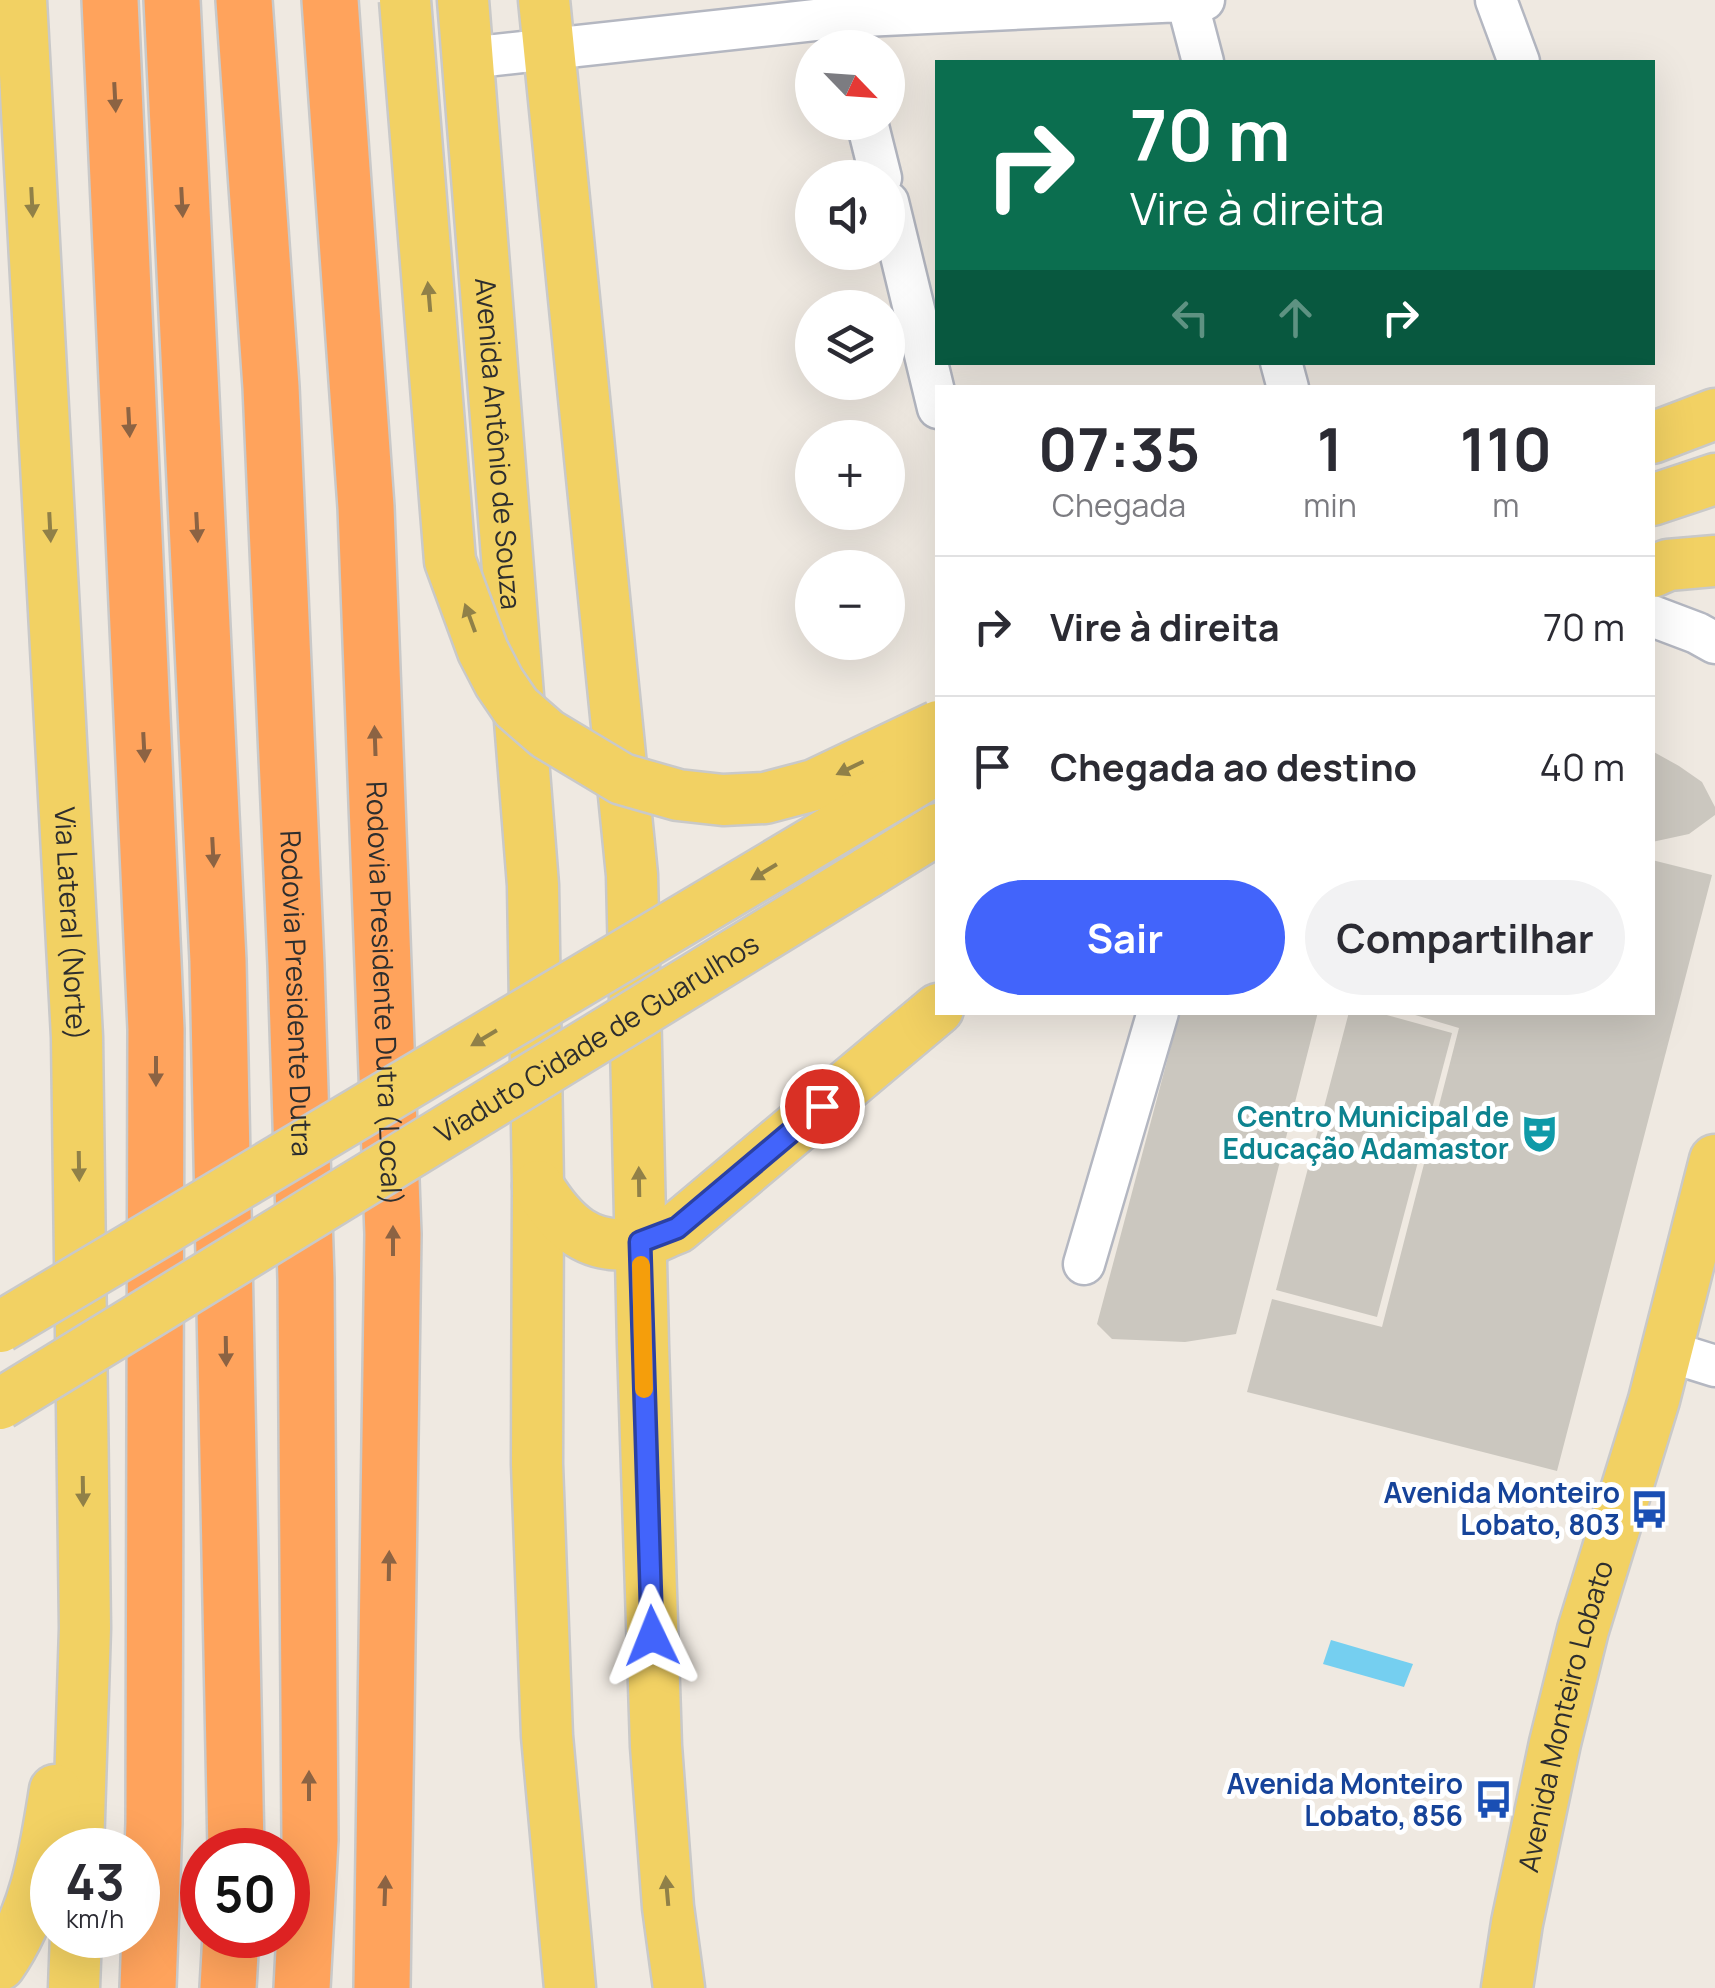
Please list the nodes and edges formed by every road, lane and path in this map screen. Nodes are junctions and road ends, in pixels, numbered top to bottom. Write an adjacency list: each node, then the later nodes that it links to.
1 (21, 0): 40 (main road, Via Lateral (Norte), one-way to 40)
2 (110, 0): 47 (highway, one-way to 47)
3 (172, 0): 42 (highway, one-way to 42)
4 (244, 0): 49 (highway, Rodovia Presidente Dutra, one-way to 4)
5 (330, 0): 50 (highway, Rodovia Presidente Dutra (Local), one-way to 5)
6 (405, 0): 27 (main road, one-way to 6, bridge)
7 (464, 0): 14 (main road, Avenida Antônio de Souza)
8 (544, 0): 13 (main road)
9 (1204, 0): 11 (street)
10 (1496, 0): 16 (street)
11 (1187, 1): 12 (street); 15 (street)
12 (843, 21): 13 (street)
13 (549, 50): 14 (street); 34 (main road, one-way to 13)
14 (468, 58): 33 (main road, Avenida Antônio de Souza)
15 (1202, 60)
16 (1517, 60)
17 (905, 270): 18 (street)
18 (935, 396)
19 (1715, 414): 20 (main road)
20 (1655, 437)
21 (1715, 479): 22 (main road)
22 (1655, 499)
23 (1715, 561): 24 (main road)
24 (1655, 571)
25 (1655, 617): 26 (street)
26 (1715, 643)
27 (935, 727)
28 (935, 770): 36 (main road, Viaduto Cidade de Guarulhos, one-way to 36, bridge)
29 (935, 831): 39 (main road, Viaduto Cidade de Guarulhos, bridge)
30 (935, 1013): 34 (main road)
31 (1157, 1015): 35 (street)
32 (1715, 1160): 37 (main road, Avenida Monteiro Lobato)
33 (538, 1186): 34 (main road); 51 (main road, Avenida Antônio de Souza)
34 (640, 1242): 52 (main road, one-way to 34)
35 (1084, 1264)
36 (0, 1327)
37 (1667, 1351): 38 (street); 53 (main road, Avenida Monteiro Lobato)
38 (1715, 1366)
39 (0, 1404)
40 (85, 1628): 41 (main road, Via Lateral (Norte)); 45 (main road)
41 (79, 1828)
42 (236, 1828)
43 (75, 1958): 46 (main road)
44 (230, 1958): 48 (highway)
45 (0, 1966)
46 (74, 1988)
47 (148, 1988)
48 (228, 1988)
49 (302, 1988)
50 (382, 1988)
51 (570, 1988)
52 (679, 1988)
53 (1507, 1988)

